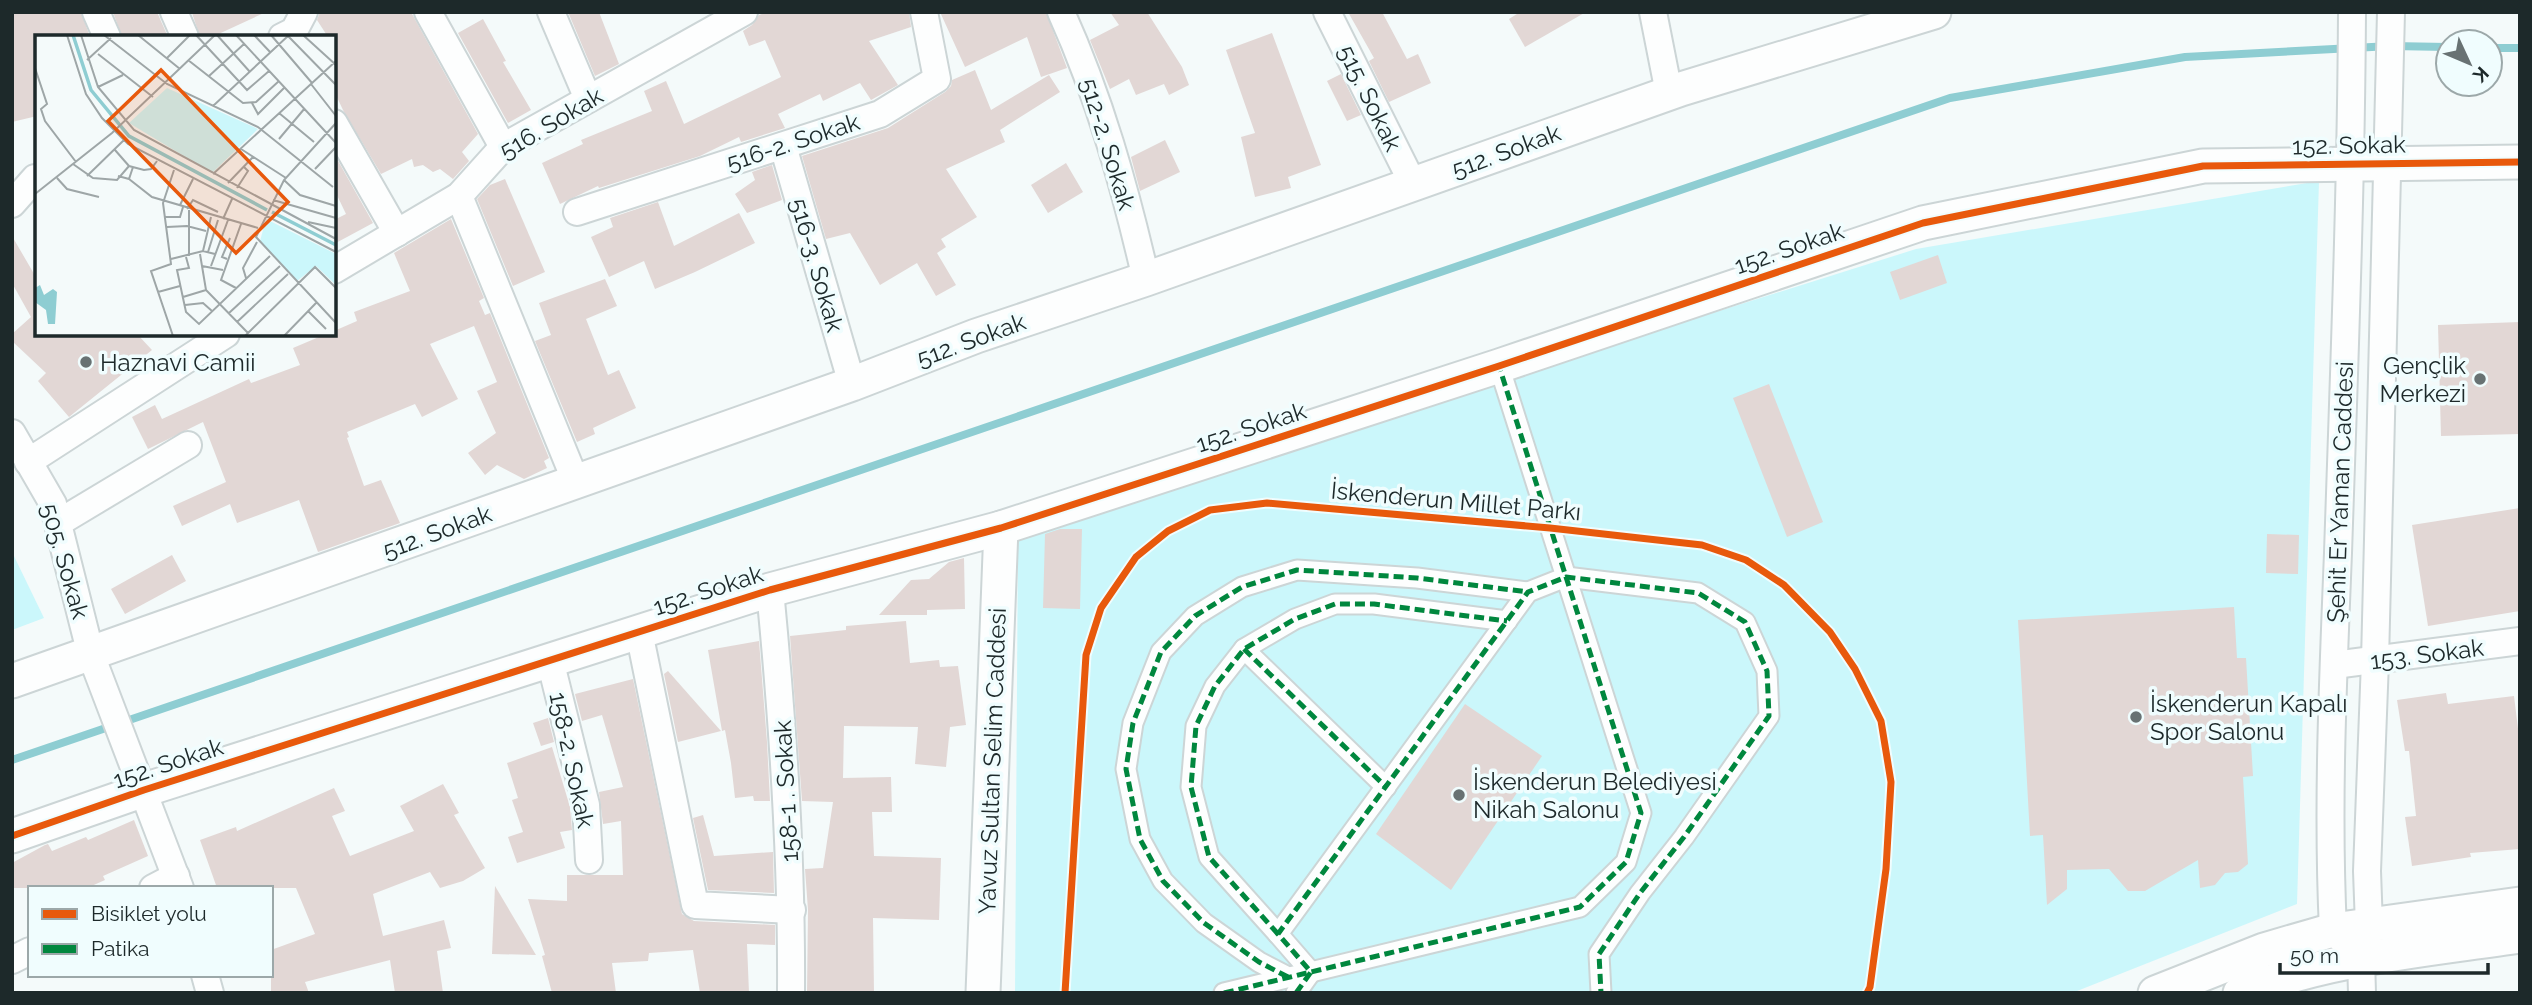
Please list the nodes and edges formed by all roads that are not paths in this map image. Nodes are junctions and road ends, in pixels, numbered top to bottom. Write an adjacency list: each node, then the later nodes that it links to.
1 (96, 12): 14 (street)
2 (174, 12): 15 (street)
3 (304, 12): 16 (street)
4 (428, 12): 21 (street)
5 (551, 12): 18 (street)
6 (744, 12): 18 (street, 516. Sokak)
7 (924, 12): 20 (street, 516-2. Sokak)
8 (1061, 12): 32 (street, 512-2. Sokak)
9 (1327, 12): 26 (street, 515. Sokak)
10 (1653, 12): 17 (street)
11 (1934, 12): 17 (street, 512. Sokak)
12 (2352, 12): 22 (street, Şehit Er Yaman Caddesi)
13 (2391, 12): 23 (street, Şehit Er Yaman Caddesi)
14 (106, 35)
15 (185, 35)
16 (286, 35)
17 (1669, 93): 26 (street, 512. Sokak)
18 (588, 99): 21 (street, 516. Sokak)
19 (336, 126): 30 (street)
20 (783, 146): 29 (street, 516-2. Sokak); 35 (street, 516-3. Sokak)
21 (502, 147): 27 (street, 516. Sokak)
22 (2351, 150): 23 (street, 152. Sokak); 34 (street, 152. Sokak); 52 (street, Şehit Er Yaman Caddesi)
23 (2389, 150): 24 (street, 152. Sokak); 51 (street, Şehit Er Yaman Caddesi)
24 (2520, 162)
25 (35, 178): 28 (street)
26 (1413, 184): 32 (street, 512. Sokak)
27 (459, 196): 30 (street, 516. Sokak); 39 (street)
28 (12, 204)
29 (577, 212)
30 (397, 233): 31 (street, 516. Sokak)
31 (336, 269)
32 (1146, 279): 35 (street, 512. Sokak)
33 (223, 336): 38 (street)
34 (1499, 366): 41 (street, 152. Sokak); 42 (street)
35 (852, 384): 39 (street, 512. Sokak)
36 (12, 433): 38 (street, 505. Sokak)
37 (188, 445): 40 (street)
38 (28, 462): 40 (street, 505. Sokak)
39 (576, 482): 49 (street, 512. Sokak)
40 (58, 523): 49 (street, 505. Sokak)
41 (1001, 528): 43 (street, 152. Sokak); 71 (street, Yavuz Sultan Selim Caddesi)
42 (1566, 578): 44 (street); 68 (street); 73 (street)
43 (770, 590): 46 (street, 152. Sokak); 60 (street, 158-1 . Sokak)
44 (1528, 592): 45 (street); 69 (street)
45 (1507, 621): 48 (street); 54 (street)
46 (639, 632): 50 (street, 152. Sokak); 60 (street)
47 (2520, 641): 51 (street, 153. Sokak)
48 (1244, 649): 54 (street); 63 (street)
49 (91, 655): 53 (street, 512. Sokak); 55 (street, 505. Sokak)
50 (550, 660): 55 (street, 152. Sokak); 57 (street, 158-2. Sokak)
51 (2375, 661): 52 (street, 153. Sokak); 61 (street, Şehit Er Yaman Caddesi)
52 (2334, 665): 62 (street, Şehit Er Yaman Caddesi)
53 (12, 681)
54 (1386, 787): 63 (street)
55 (144, 790): 56 (street, 152. Sokak); 58 (street, 505. Sokak)
56 (12, 836)
57 (590, 860)
58 (178, 882)
59 (2520, 904): 61 (street)
60 (792, 910): 70 (street, 158-1 . Sokak)
61 (2369, 926): 62 (street); 66 (street, Şehit Er Yaman Caddesi)
62 (2333, 930): 66 (street); 74 (street)
63 (1278, 934): 68 (street)
64 (2520, 936): 66 (street)
65 (28, 952): 67 (street)
66 (2361, 959): 75 (street); 76 (street, Şehit Er Yaman Caddesi)
67 (12, 960)
68 (1311, 972): 69 (street)
69 (1292, 985): 72 (street)
70 (791, 993)
71 (984, 993)
72 (1224, 993)
73 (1601, 993)
74 (2155, 993)
75 (2240, 993)
76 (2362, 993)

